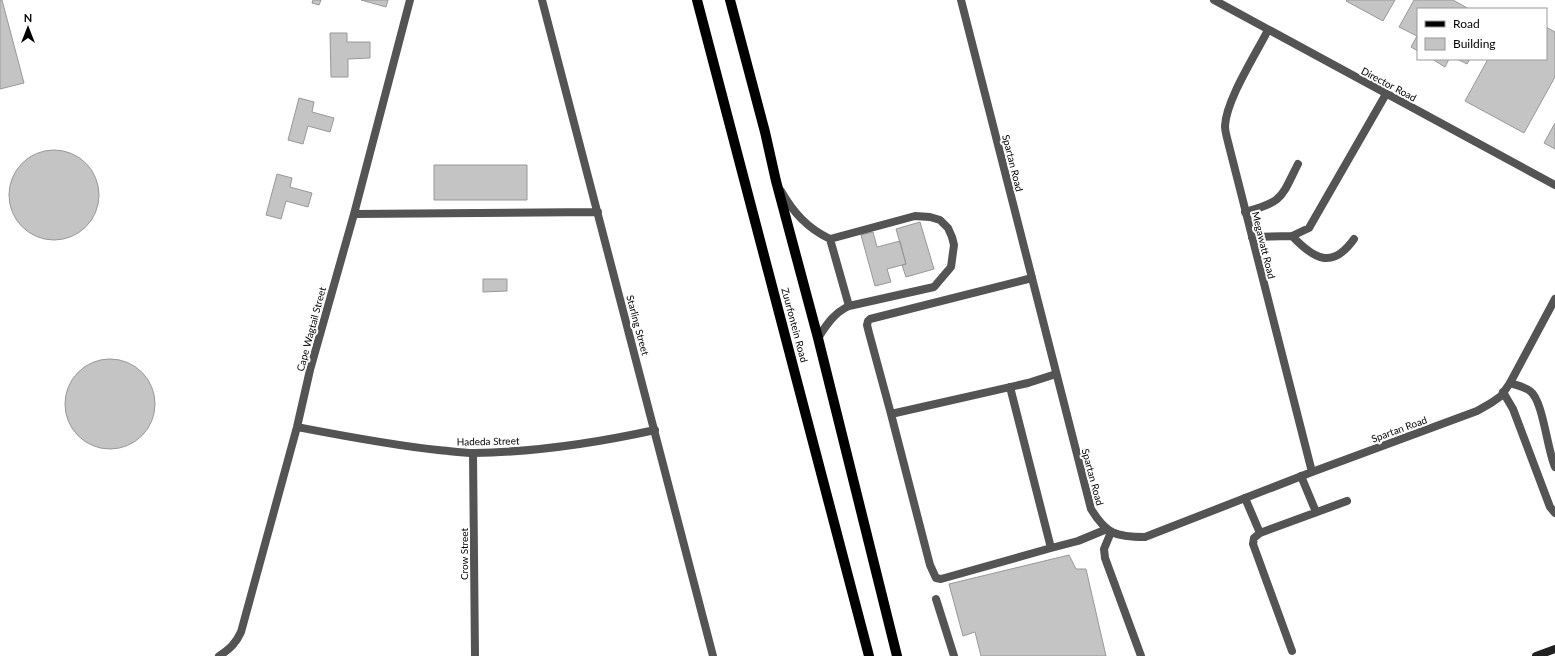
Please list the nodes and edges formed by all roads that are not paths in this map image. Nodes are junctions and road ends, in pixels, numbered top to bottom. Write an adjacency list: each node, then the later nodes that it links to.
1 (410, 0): 14 (street, Cape Wagtail Street)
2 (542, 0): 12 (street, Starling Street)
3 (697, 0): 47 (main road, Zuurfontein Road)
4 (730, 0): 10 (main road, Zuurfontein Road)
5 (961, 0): 19 (street, Spartan Road)
6 (1214, 0): 7 (street, Director Road)
7 (1268, 30): 8 (street, Director Road); 13 (street, Megawatt Road)
8 (1386, 94): 11 (street, Director Road); 15 (street)
9 (1298, 164): 13 (street)
10 (776, 181): 17 (street); 22 (main road, Zuurfontein Road)
11 (1555, 185)
12 (598, 212): 14 (street); 29 (street, Starling Street)
13 (1246, 212): 16 (street, Megawatt Road)
14 (354, 214): 28 (street, Cape Wagtail Street)
15 (1292, 236): 16 (street); 18 (street)
16 (1252, 237): 32 (street, Megawatt Road)
17 (830, 239): 21 (street); 21 (street)
18 (1354, 239)
19 (1032, 278): 23 (street, Spartan Road); 27 (street)
20 (1555, 299): 24 (street, Spartan Road)
21 (849, 306): 22 (street)
22 (818, 338): 48 (main road, Zuurfontein Road)
23 (1056, 374): 25 (street); 38 (street, Spartan Road)
24 (1510, 382): 26 (street, Spartan Road); 31 (street)
25 (1010, 387): 27 (street); 40 (street)
26 (1503, 392): 32 (street, Spartan Road); 37 (street)
27 (891, 414): 40 (street)
28 (297, 427): 30 (street, Hadeda Street); 44 (street, Cape Wagtail Street)
29 (655, 430): 30 (street, Hadeda Street); 46 (street, Starling Street)
30 (473, 453): 45 (street, Crow Street)
31 (1555, 467)
32 (1312, 472): 33 (street, Spartan Road)
33 (1301, 476): 34 (street, Spartan Road); 36 (street)
34 (1245, 498): 38 (street, Spartan Road); 39 (street)
35 (1347, 501): 36 (street)
36 (1316, 512): 39 (street)
37 (1555, 513)
38 (1109, 531): 40 (street); 50 (street)
39 (1260, 533): 43 (street)
40 (1051, 548)
41 (936, 599): 49 (street)
42 (1555, 649): 51 (main road)
43 (1292, 651)
44 (219, 656)
45 (475, 656)
46 (713, 656)
47 (869, 656)
48 (897, 656)
49 (954, 656)
50 (1141, 656)
51 (1536, 656)

